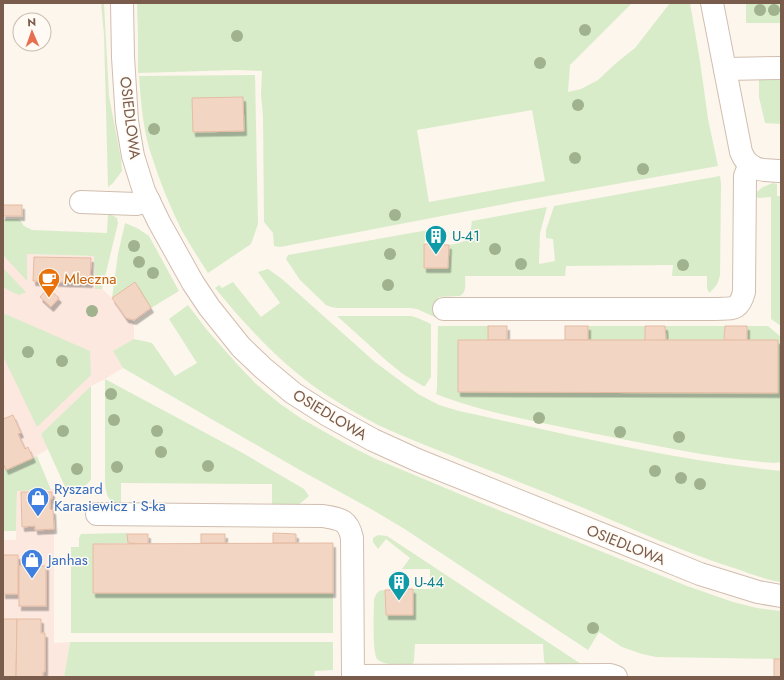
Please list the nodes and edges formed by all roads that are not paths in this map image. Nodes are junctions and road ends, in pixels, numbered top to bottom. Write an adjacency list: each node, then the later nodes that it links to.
1 (122, 3): 7 (street, OSIEDLOWA)
2 (712, 3): 4 (street)
3 (781, 68): 4 (street)
4 (725, 69): 5 (street)
5 (752, 166): 6 (street); 9 (street)
6 (781, 170)
7 (149, 201): 8 (street); 11 (street, OSIEDLOWA)
8 (81, 202)
9 (444, 309)
10 (97, 514): 12 (street)
11 (781, 596)
12 (353, 677): 13 (street)
13 (616, 677)

